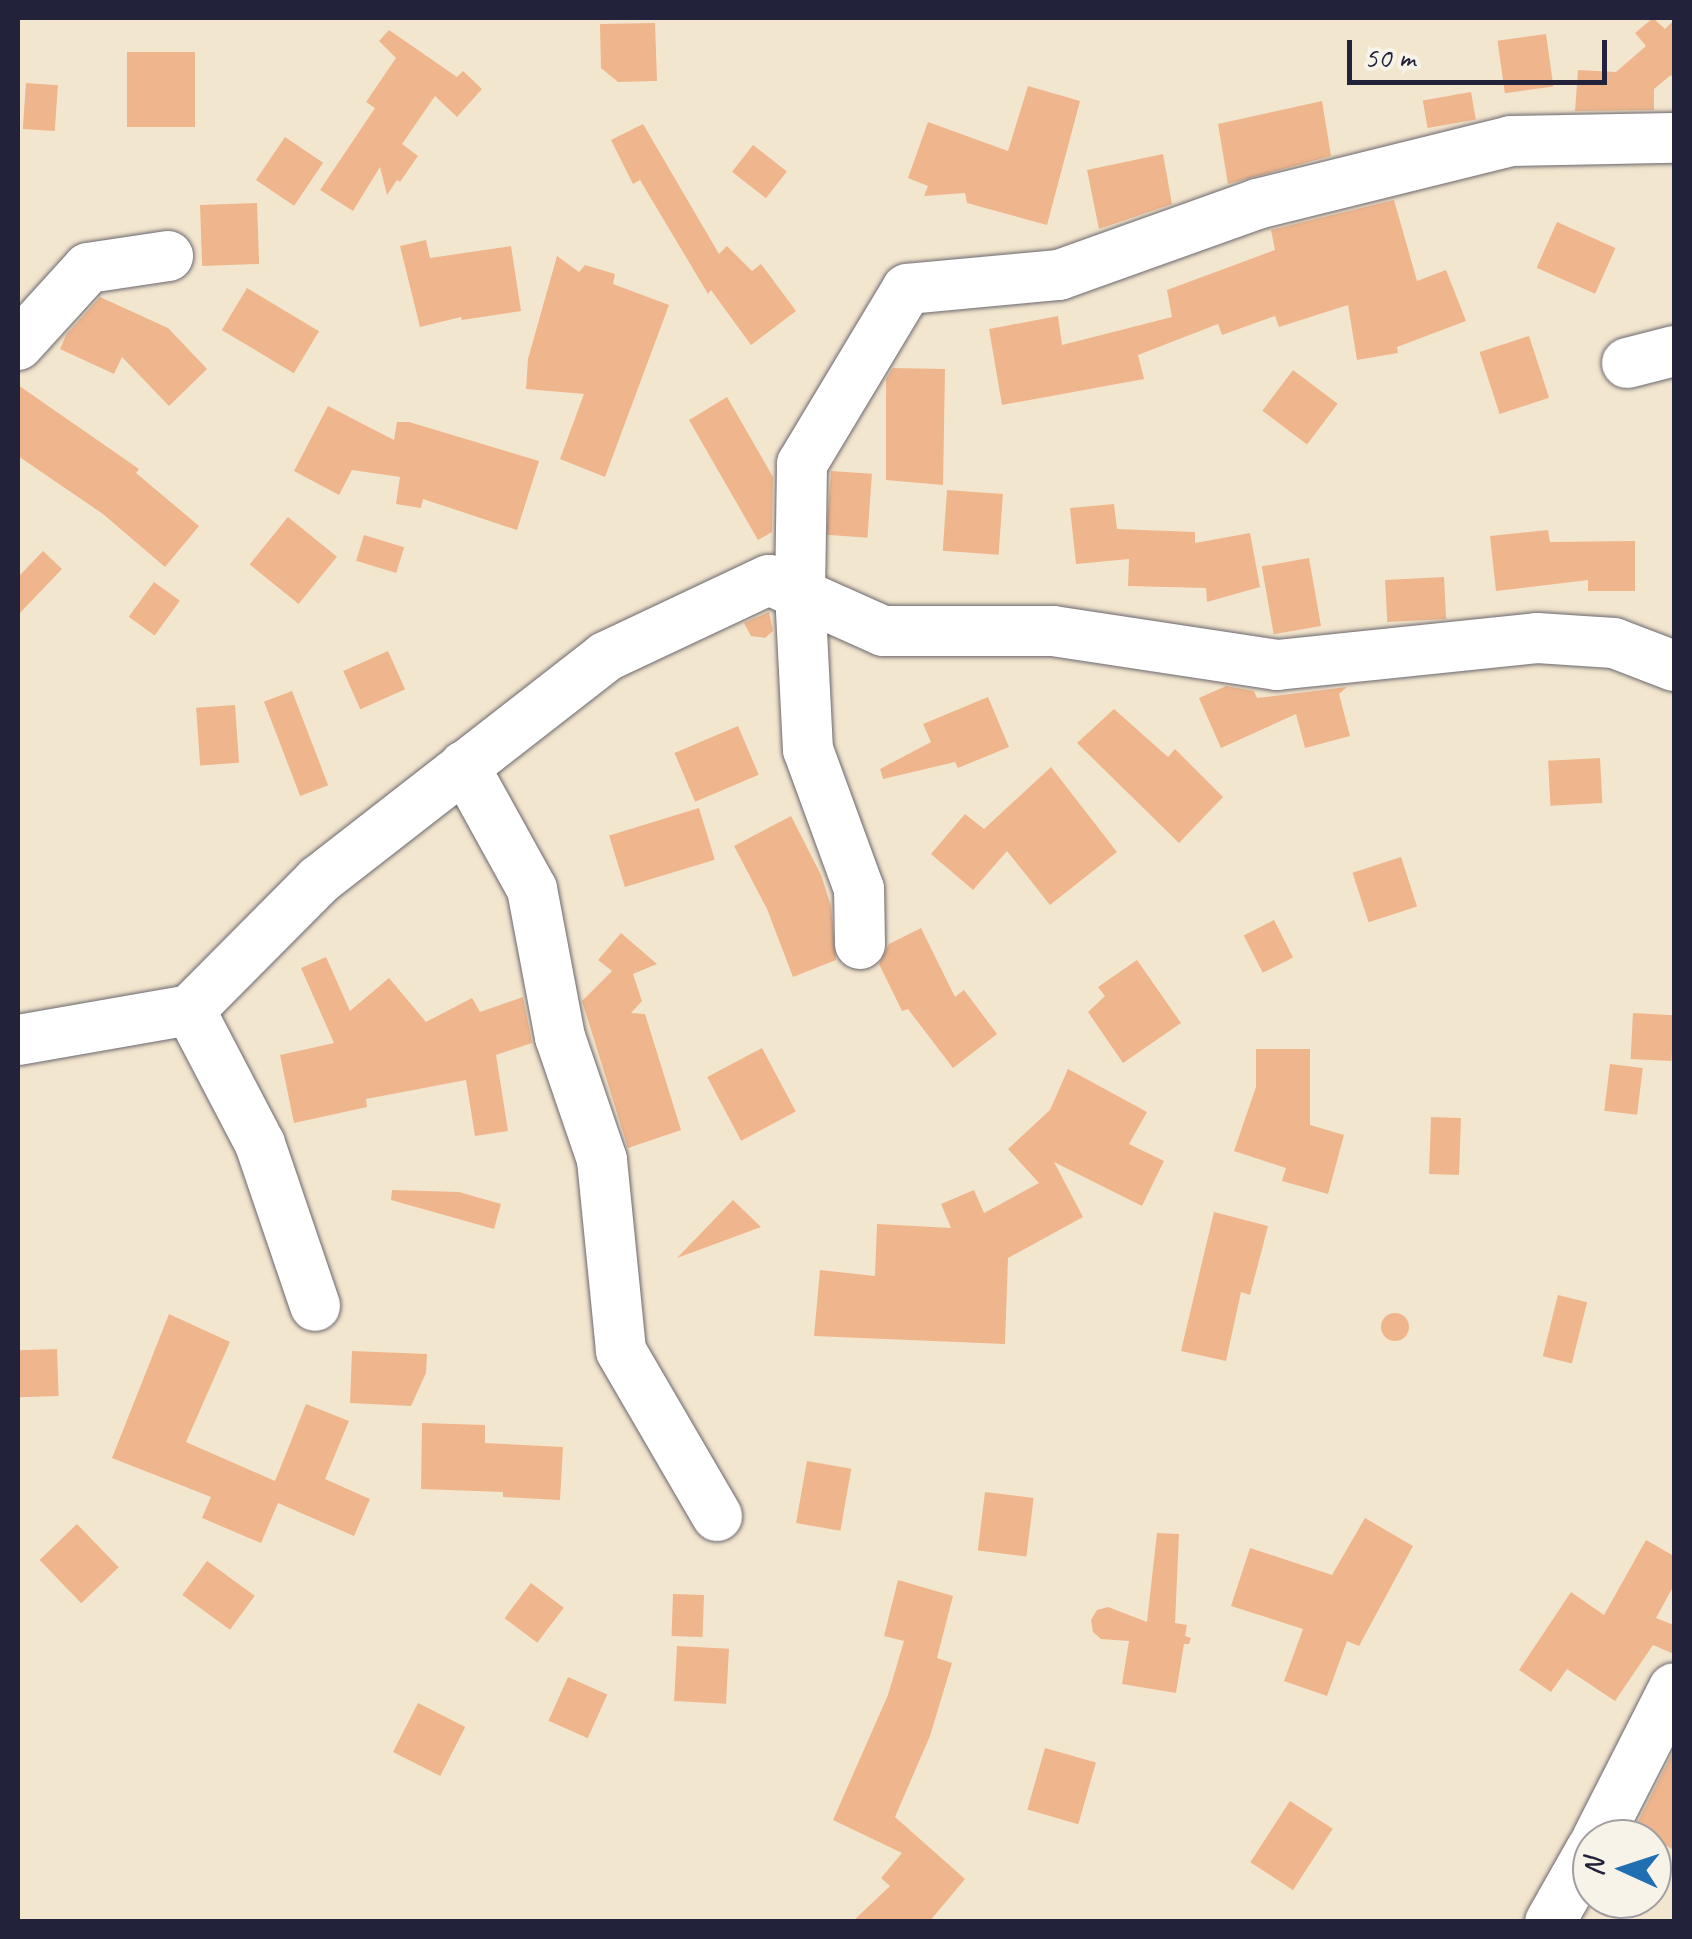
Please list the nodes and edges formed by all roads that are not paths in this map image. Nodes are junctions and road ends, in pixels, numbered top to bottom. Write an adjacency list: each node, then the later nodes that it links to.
1 (1674, 138): 4 (street)
2 (168, 256): 3 (street)
3 (18, 345)
4 (800, 593): 5 (street); 6 (street); 7 (street)
5 (1674, 666)
6 (464, 766): 8 (street); 11 (street)
7 (860, 944)
8 (190, 1010): 9 (street); 10 (street)
9 (18, 1040)
10 (315, 1306)
11 (717, 1516)
12 (1674, 1688): 13 (street)
13 (1606, 1819)
14 (1572, 1883): 15 (street)
15 (1550, 1922)

